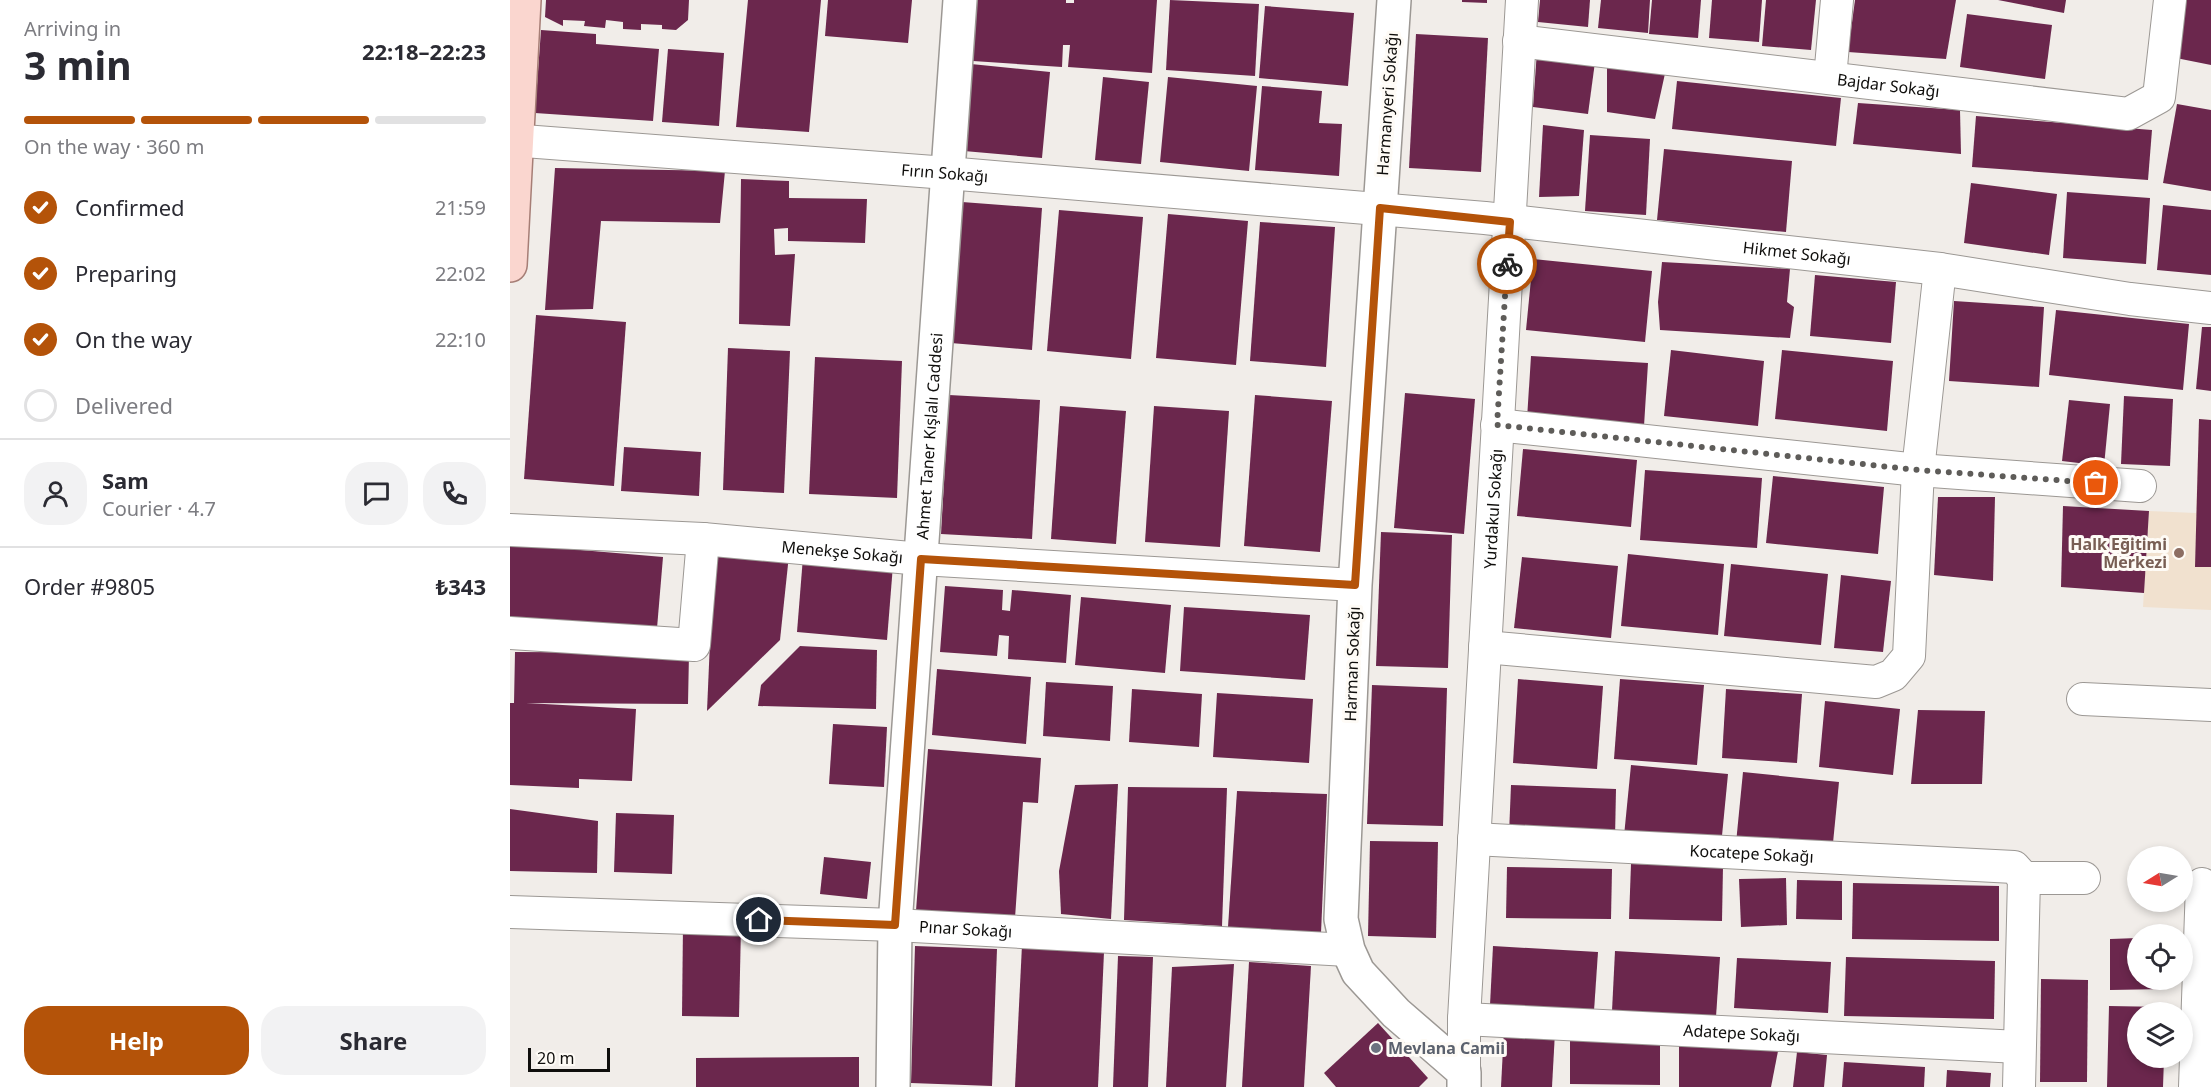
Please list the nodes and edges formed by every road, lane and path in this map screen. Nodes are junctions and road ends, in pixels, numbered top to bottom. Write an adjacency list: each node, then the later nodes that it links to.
1 (524, 0): 9 (main road)
2 (960, 0): 10 (street, Ahmet Taner Kışlalı Caddesi)
3 (1394, 0): 11 (street, Harmanyeri Sokağı)
4 (1522, 0): 7 (street, Yurdakul Sokağı)
5 (1837, 0): 8 (street)
6 (2170, 0): 8 (street, Bajdar Sokağı)
7 (1519, 41): 8 (street, Bajdar Sokağı); 12 (street, Yurdakul Sokağı)
8 (1830, 78)
9 (513, 140): 10 (street, Fırın Sokağı); 13 (main road)
10 (947, 173): 11 (street, Fırın Sokağı); 21 (street, Ahmet Taner Kışlalı Caddesi)
11 (1380, 208): 12 (street, Hikmet Sokağı); 22 (street, Harman Sokağı)
12 (1510, 222): 14 (street, Hikmet Sokağı); 16 (street, Yurdakul Sokağı)
13 (510, 265)
14 (1940, 269): 15 (street, Hikmet Sokağı); 17 (street)
15 (2211, 308)
16 (1497, 425): 17 (street); 24 (street, Yurdakul Sokağı)
17 (1918, 470): 18 (street); 24 (street)
18 (2140, 486)
19 (510, 530): 20 (street, Menekşe Sokağı)
20 (702, 539): 21 (street, Menekşe Sokağı); 23 (street)
21 (921, 559): 22 (street, Menekşe Sokağı); 32 (street, Ahmet Taner Kışlalı Caddesi)
22 (1355, 585): 33 (street, Harman Sokağı)
23 (510, 633)
24 (1485, 647): 27 (street, Yurdakul Sokağı)
25 (2083, 699): 26 (street)
26 (2211, 705)
27 (1474, 839): 28 (street, Kocatepe Sokağı); 34 (street, Yurdakul Sokağı)
28 (2024, 878): 29 (street); 35 (street)
29 (2084, 878)
30 (2202, 884): 39 (street)
31 (510, 912): 32 (street, Pınar Sokağı)
32 (895, 925): 33 (street, Pınar Sokağı); 37 (street, Ahmet Taner Kışlalı Caddesi)
33 (1348, 950): 36 (street, Harman Sokağı)
34 (1464, 1019): 35 (street, Adatepe Sokağı); 36 (street, Harman Sokağı)
35 (2019, 1047): 38 (street)
36 (1464, 1079)
37 (893, 1087)
38 (2019, 1087)
39 (2195, 1087)

